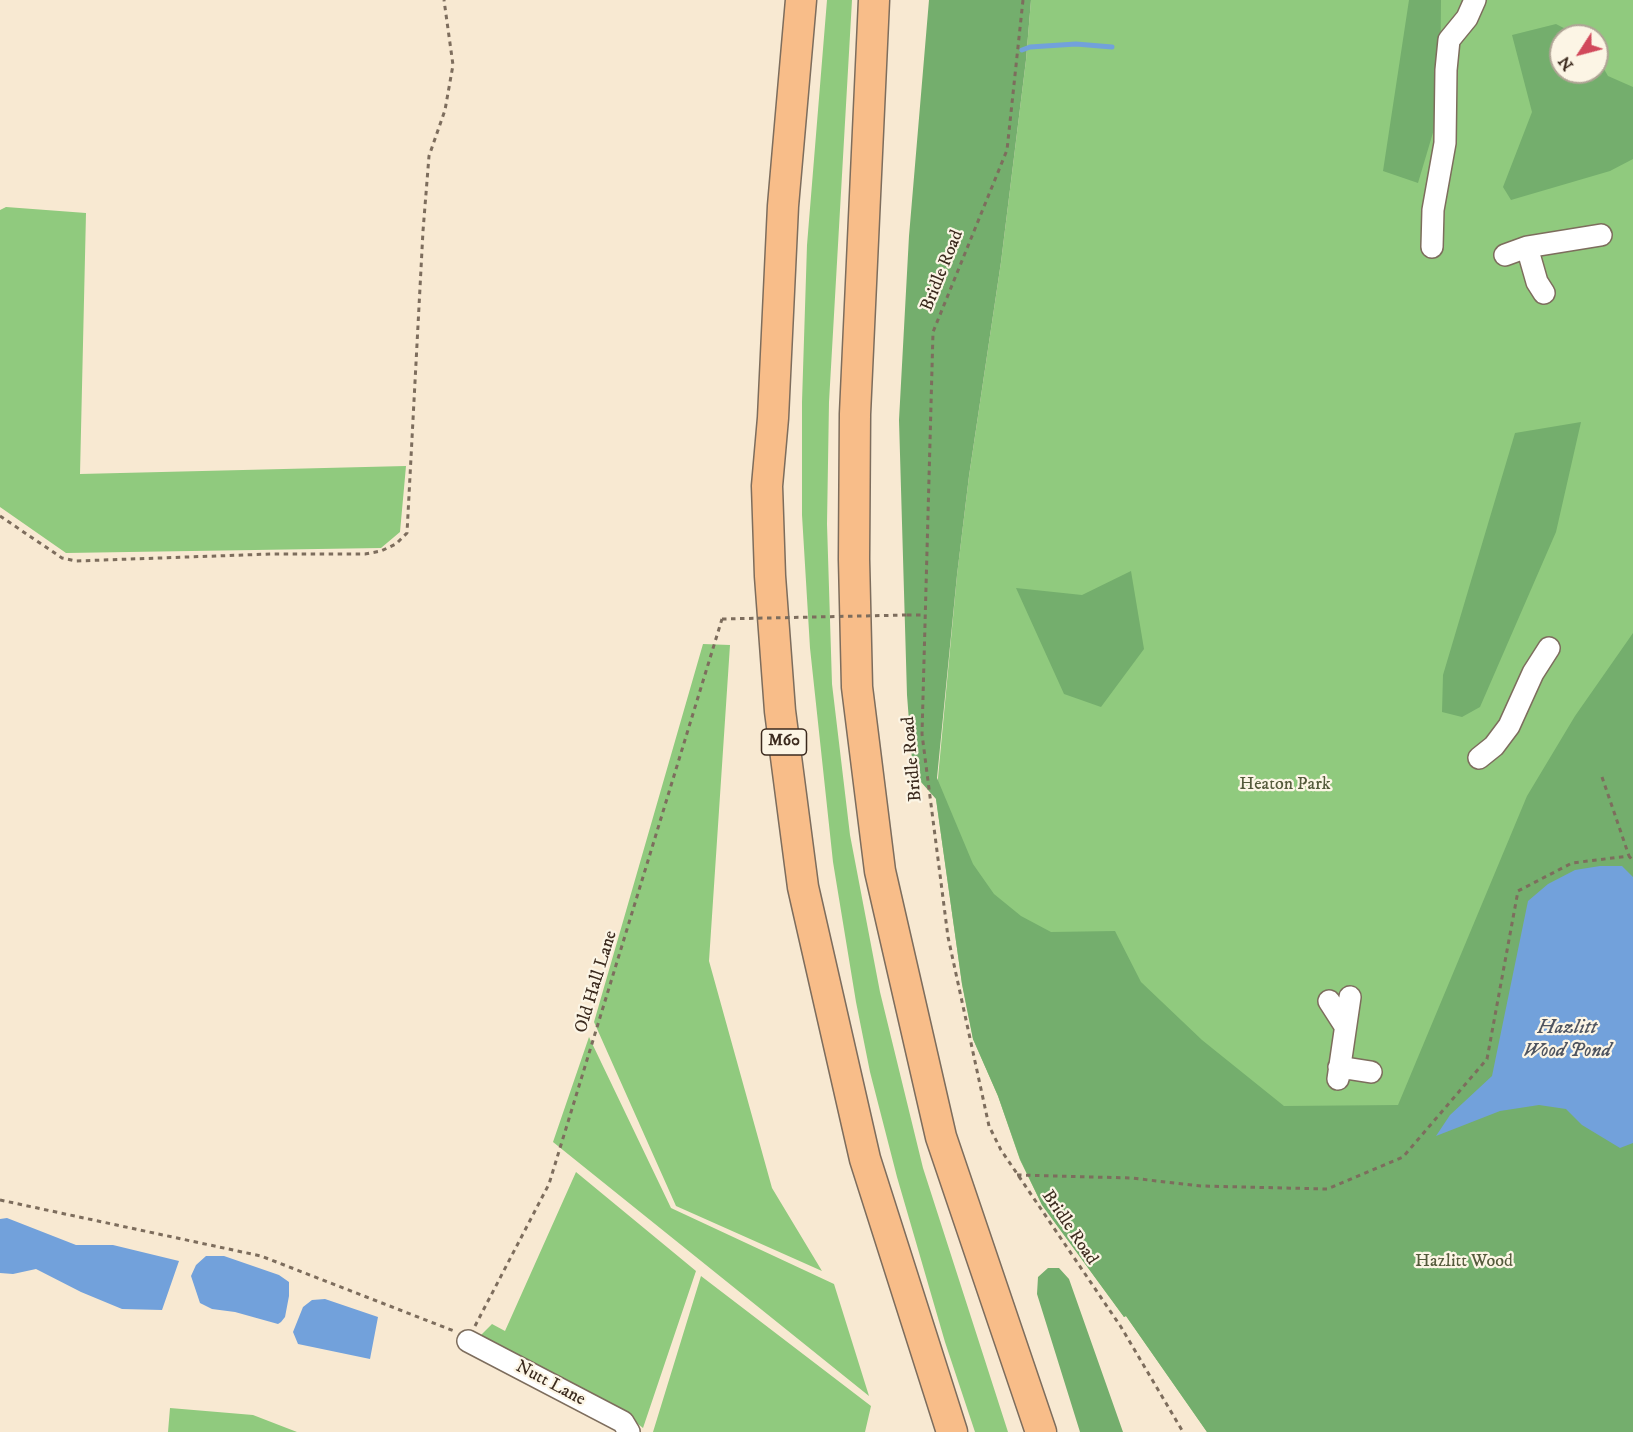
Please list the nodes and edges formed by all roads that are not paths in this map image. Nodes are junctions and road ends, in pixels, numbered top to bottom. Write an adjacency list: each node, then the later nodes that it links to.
1 (796, 0): 6 (highway, M60)
2 (801, 0): 6 (highway, M60)
3 (874, 0): 7 (highway)
4 (880, 0): 7 (highway)
5 (1475, 0): 9 (street)
6 (797, 33): 19 (highway, M60)
7 (872, 40): 20 (highway)
8 (1601, 235): 10 (street)
9 (1432, 247)
10 (1527, 247): 11 (street); 12 (street)
11 (1505, 255)
12 (1544, 293)
13 (1549, 648): 14 (street)
14 (1479, 758)
15 (1339, 999): 16 (street)
16 (1371, 1071)
17 (468, 1341): 18 (street, Nutt Lane)
18 (629, 1432)
19 (952, 1432)
20 (1041, 1432)

